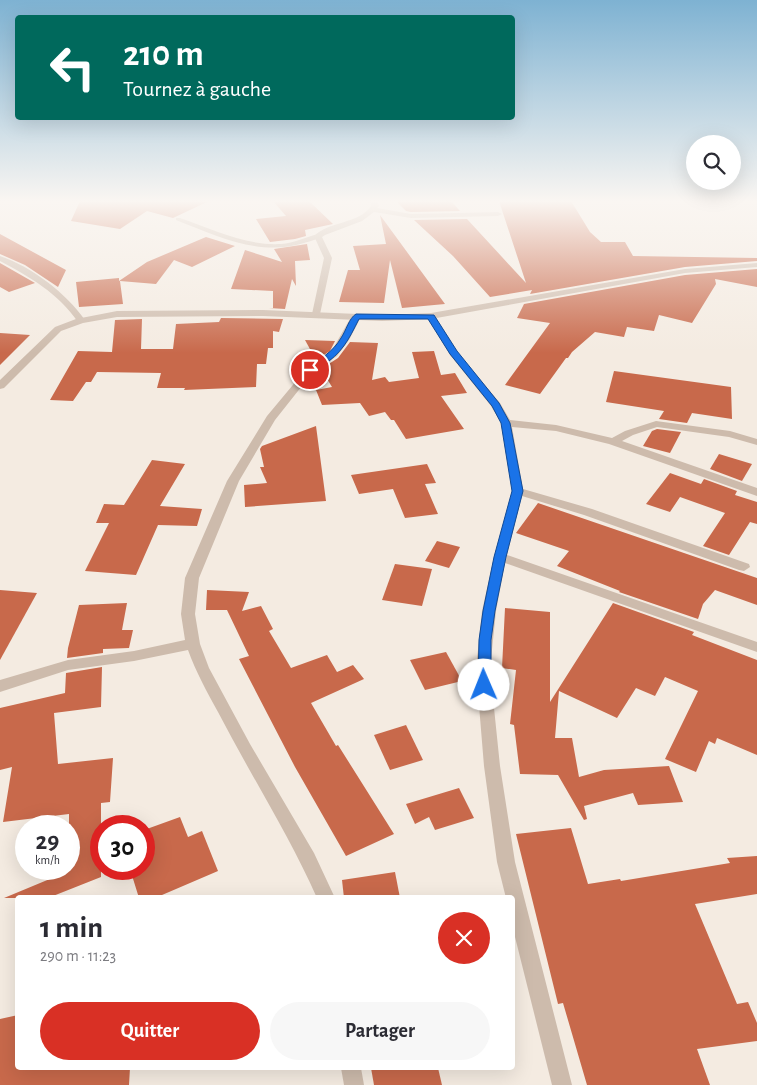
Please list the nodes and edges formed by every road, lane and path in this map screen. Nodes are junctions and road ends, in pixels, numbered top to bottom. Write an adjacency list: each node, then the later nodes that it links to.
1 (325, 252): 4 (street)
2 (0, 258): 7 (lane)
3 (757, 265): 5 (street)
4 (316, 314): 6 (street); 7 (street)
5 (431, 316): 6 (street); 9 (street)
6 (356, 317): 16 (street)
7 (81, 320): 8 (street)
8 (0, 386)
9 (506, 423): 10 (street); 12 (street)
10 (613, 442): 11 (street); 13 (street)
11 (757, 442)
12 (518, 491): 14 (street); 15 (street)
13 (757, 492)
14 (500, 557): 17 (street); 20 (street)
15 (744, 566)
16 (193, 644): 18 (street); 19 (street)
17 (757, 647)
18 (0, 686)
19 (325, 895)
20 (514, 895)
21 (515, 898): 24 (street)
22 (351, 1070): 23 (street)
23 (354, 1085)
24 (562, 1085)

